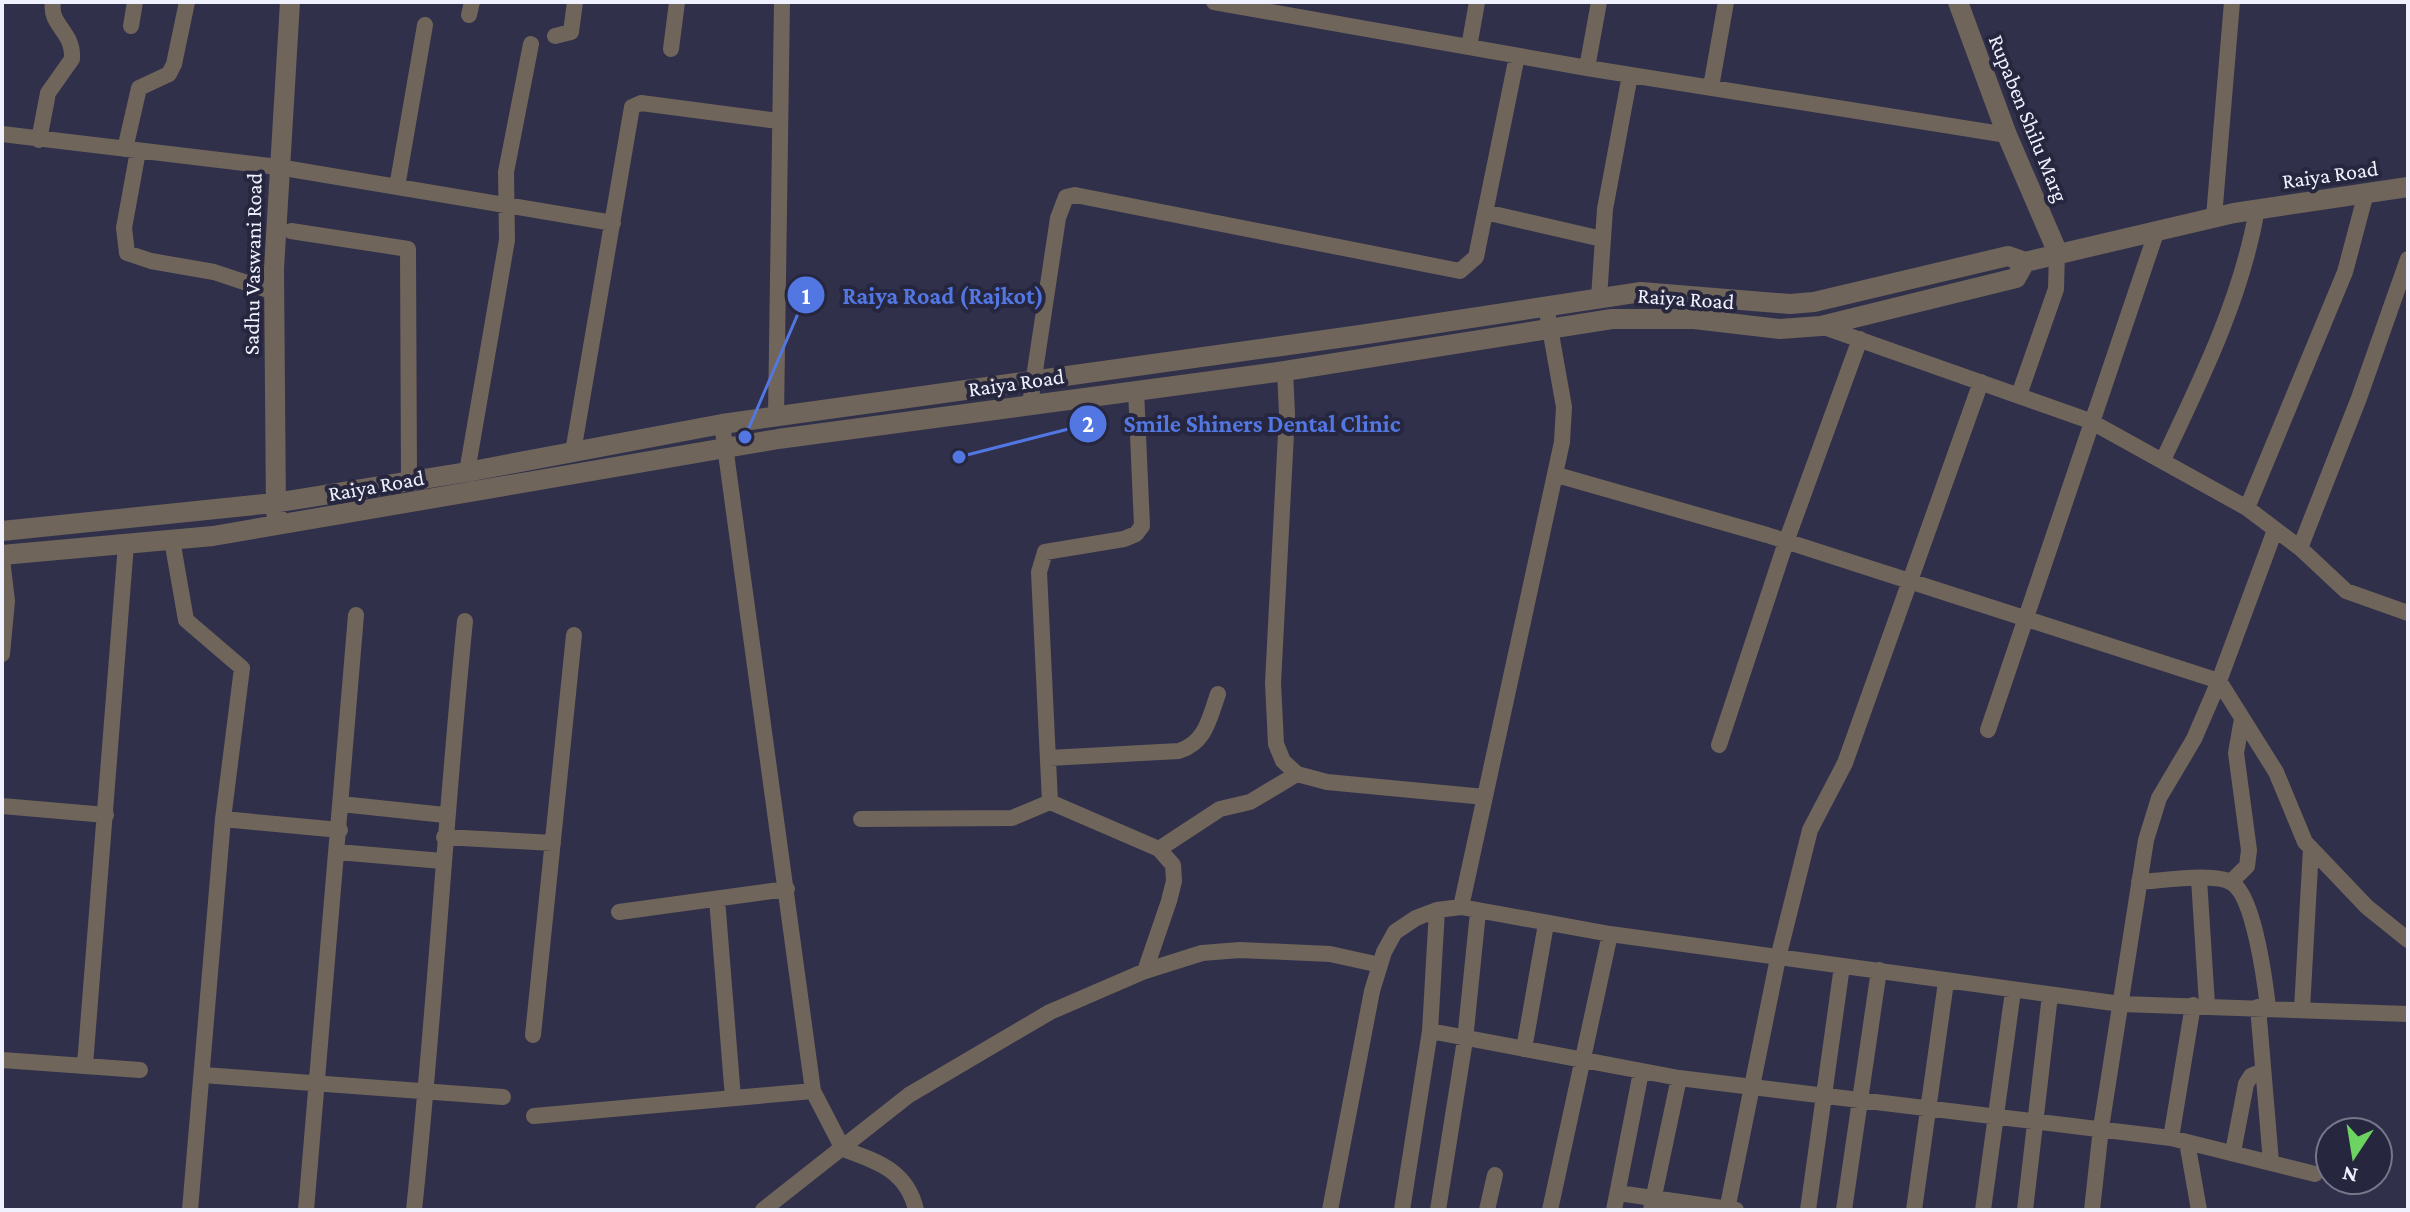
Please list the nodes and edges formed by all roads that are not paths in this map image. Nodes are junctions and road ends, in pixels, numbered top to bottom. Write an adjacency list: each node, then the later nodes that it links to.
1 (53, 2): 27 (street)
2 (135, 2): 15 (street)
3 (187, 2): 28 (street)
4 (290, 2): 29 (street, Sadhu Vaswani Road)
5 (575, 2): 16 (street)
6 (677, 2): 19 (street)
7 (782, 2): 24 (street)
8 (1214, 2): 18 (street)
9 (1477, 2): 18 (street)
10 (1599, 2): 21 (street)
11 (1726, 2): 23 (street)
12 (1958, 2): 26 (street, Rupaben Shilu Marg)
13 (2232, 2): 36 (street)
14 (425, 25): 30 (street)
15 (131, 26)
16 (555, 36)
17 (531, 44): 33 (street)
18 (1469, 47): 20 (street)
19 (671, 49)
20 (1517, 56): 21 (street); 35 (street)
21 (1587, 68): 22 (street)
22 (1630, 75): 23 (street); 40 (street)
23 (1711, 87): 26 (street)
24 (778, 121): 37 (street); 56 (street)
25 (2, 134): 27 (street)
26 (2007, 135): 41 (street, Rupaben Shilu Marg)
27 (39, 140): 28 (street)
28 (131, 150): 29 (street); 44 (street)
29 (278, 167): 30 (street); 44 (street, Sadhu Vaswani Road)
30 (397, 187): 33 (street)
31 (2408, 187): 32 (street, Raiya Road)
32 (2366, 193): 34 (street, Raiya Road); 66 (street)
33 (507, 206): 37 (street); 62 (street)
34 (2257, 209): 36 (street, Raiya Road); 61 (street)
35 (1485, 212): 40 (street); 51 (street)
36 (2214, 217): 38 (street, Raiya Road)
37 (613, 223): 60 (street)
38 (2157, 230): 41 (street, Raiya Road); 57 (street)
39 (291, 231): 64 (street)
40 (1602, 239): 45 (street)
41 (2057, 251): 43 (street, Raiya Road); 54 (street)
42 (2408, 259): 73 (street)
43 (2025, 262): 45 (street, Raiya Road); 47 (street, Raiya Road)
44 (274, 292): 65 (street, Sadhu Vaswani Road)
45 (1599, 298): 46 (street, Raiya Road)
46 (1546, 306): 48 (street); 51 (street, Raiya Road)
47 (1821, 326): 48 (street, Raiya Road); 49 (street)
48 (1550, 329): 50 (street, Raiya Road); 63 (street)
49 (1860, 339): 52 (street); 71 (street)
50 (1285, 371): 53 (street, Raiya Road); 88 (street)
51 (1032, 381): 55 (street); 56 (street, Raiya Road)
52 (1981, 382): 54 (street); 75 (street)
53 (1136, 390): 55 (street, Raiya Road); 87 (street)
54 (2019, 395): 57 (street)
55 (1030, 404): 59 (street, Raiya Road)
56 (776, 416): 58 (street, Raiya Road)
57 (2090, 421): 61 (street); 78 (street)
58 (722, 424): 59 (street); 60 (street, Raiya Road)
59 (726, 447): 67 (street, Raiya Road); 107 (street)
60 (573, 452): 62 (street, Raiya Road)
61 (2163, 460): 66 (street)
62 (467, 472): 64 (street, Raiya Road)
63 (1557, 475): 71 (street); 89 (street)
64 (409, 481): 65 (street, Raiya Road)
65 (274, 503): 67 (street, Sadhu Vaswani Road); 69 (street, Raiya Road)
66 (2247, 508): 68 (street)
67 (279, 527): 70 (street, Raiya Road)
68 (2275, 530): 73 (street); 82 (street)
69 (2, 531)
70 (172, 540): 72 (street, Raiya Road); 95 (street)
71 (1786, 542): 75 (street); 86 (street)
72 (126, 544): 74 (street, Raiya Road); 93 (street)
73 (2300, 548): 76 (street)
74 (2, 557): 81 (street)
75 (1910, 580): 78 (street); 116 (street)
76 (2408, 613)
77 (356, 615): 91 (street)
78 (2029, 617): 82 (street); 85 (street)
79 (465, 621): 94 (street)
80 (574, 635): 99 (street)
81 (2, 654)
82 (2219, 681): 84 (street); 105 (street)
83 (1218, 694): 87 (street)
84 (2242, 719): 100 (street); 106 (street)
85 (1988, 730)
86 (1719, 745)
87 (1049, 758): 90 (street)
88 (1297, 774): 89 (street); 101 (street)
89 (1485, 797): 109 (street)
90 (1050, 802): 96 (street); 101 (street)
91 (341, 804): 94 (street); 97 (street)
92 (2, 806): 93 (street)
93 (106, 815): 135 (street)
94 (445, 815): 98 (street)
95 (223, 819): 97 (street); 139 (street)
96 (861, 819)
97 (340, 830): 102 (street)
98 (444, 837): 99 (street); 103 (street)
99 (553, 843): 130 (street)
100 (2311, 848): 115 (street); 127 (street)
101 (1159, 849): 120 (street)
102 (338, 852): 103 (street); 141 (street)
103 (442, 861): 143 (street)
104 (2199, 879): 105 (street); 106 (street); 125 (street)
105 (2139, 882): 124 (street)
106 (2231, 882): 126 (street)
107 (787, 889): 108 (street); 144 (street)
108 (717, 899): 111 (street); 147 (street)
109 (1461, 907): 110 (street); 112 (street)
110 (1437, 910): 117 (street); 129 (street)
111 (619, 912)
112 (1478, 912): 113 (street); 131 (street)
113 (1546, 924): 114 (street); 132 (street)
114 (1610, 934): 116 (street); 133 (street)
115 (2408, 940)
116 (1778, 958): 118 (street); 142 (street)
117 (1380, 965): 120 (street); 167 (street)
118 (1842, 966): 119 (street); 145 (street)
119 (1879, 970): 121 (street); 148 (street)
120 (1145, 971): 155 (street)
121 (1946, 982): 122 (street); 149 (street)
122 (2013, 991): 123 (street); 151 (street)
123 (2050, 995): 124 (street); 152 (street)
124 (2121, 1004): 125 (street); 153 (street)
125 (2200, 1005): 126 (street); 154 (street)
126 (2263, 1007): 127 (street); 137 (street)
127 (2302, 1009): 128 (street)
128 (2408, 1014)
129 (1430, 1031): 131 (street); 168 (street)
130 (533, 1035)
131 (1465, 1040): 132 (street); 169 (street)
132 (1524, 1049): 133 (street)
133 (1582, 1063): 138 (street); 171 (street)
134 (2, 1065): 135 (street)
135 (85, 1065): 136 (street)
136 (140, 1070)
137 (2263, 1071): 156 (street); 157 (street)
138 (1641, 1072): 140 (street); 160 (street)
139 (203, 1075): 141 (street); 162 (street)
140 (1679, 1078): 142 (street); 161 (street)
141 (319, 1086): 143 (street); 163 (street)
142 (1753, 1087): 145 (street); 173 (street)
143 (427, 1091): 146 (street); 164 (street)
144 (813, 1091): 147 (street); 155 (street)
145 (1823, 1096): 148 (street); 174 (street)
146 (503, 1097)
147 (733, 1098): 150 (street)
148 (1859, 1101): 149 (street); 175 (street)
149 (1929, 1109): 151 (street); 176 (street)
150 (534, 1116)
151 (1996, 1117): 152 (street); 177 (street)
152 (2034, 1121): 153 (street); 178 (street)
153 (2101, 1128): 154 (street); 179 (street)
154 (2179, 1140): 156 (street); 180 (street)
155 (843, 1149): 165 (street); 166 (street)
156 (2233, 1152): 157 (street)
157 (2271, 1162): 158 (street)
158 (2314, 1174)
159 (1495, 1175): 170 (street)
160 (1618, 1193): 161 (street); 172 (street)
161 (1652, 1204): 173 (street)
162 (190, 1210)
163 (306, 1210)
164 (414, 1210)
165 (763, 1210)
166 (916, 1210)
167 (1330, 1210)
168 (1402, 1210)
169 (1438, 1210)
170 (1487, 1210)
171 (1550, 1210)
172 (1614, 1210)
173 (1730, 1210)
174 (1808, 1210)
175 (1844, 1210)
176 (1914, 1210)
177 (1983, 1210)
178 (2025, 1210)
179 (2092, 1210)
180 (2199, 1210)

